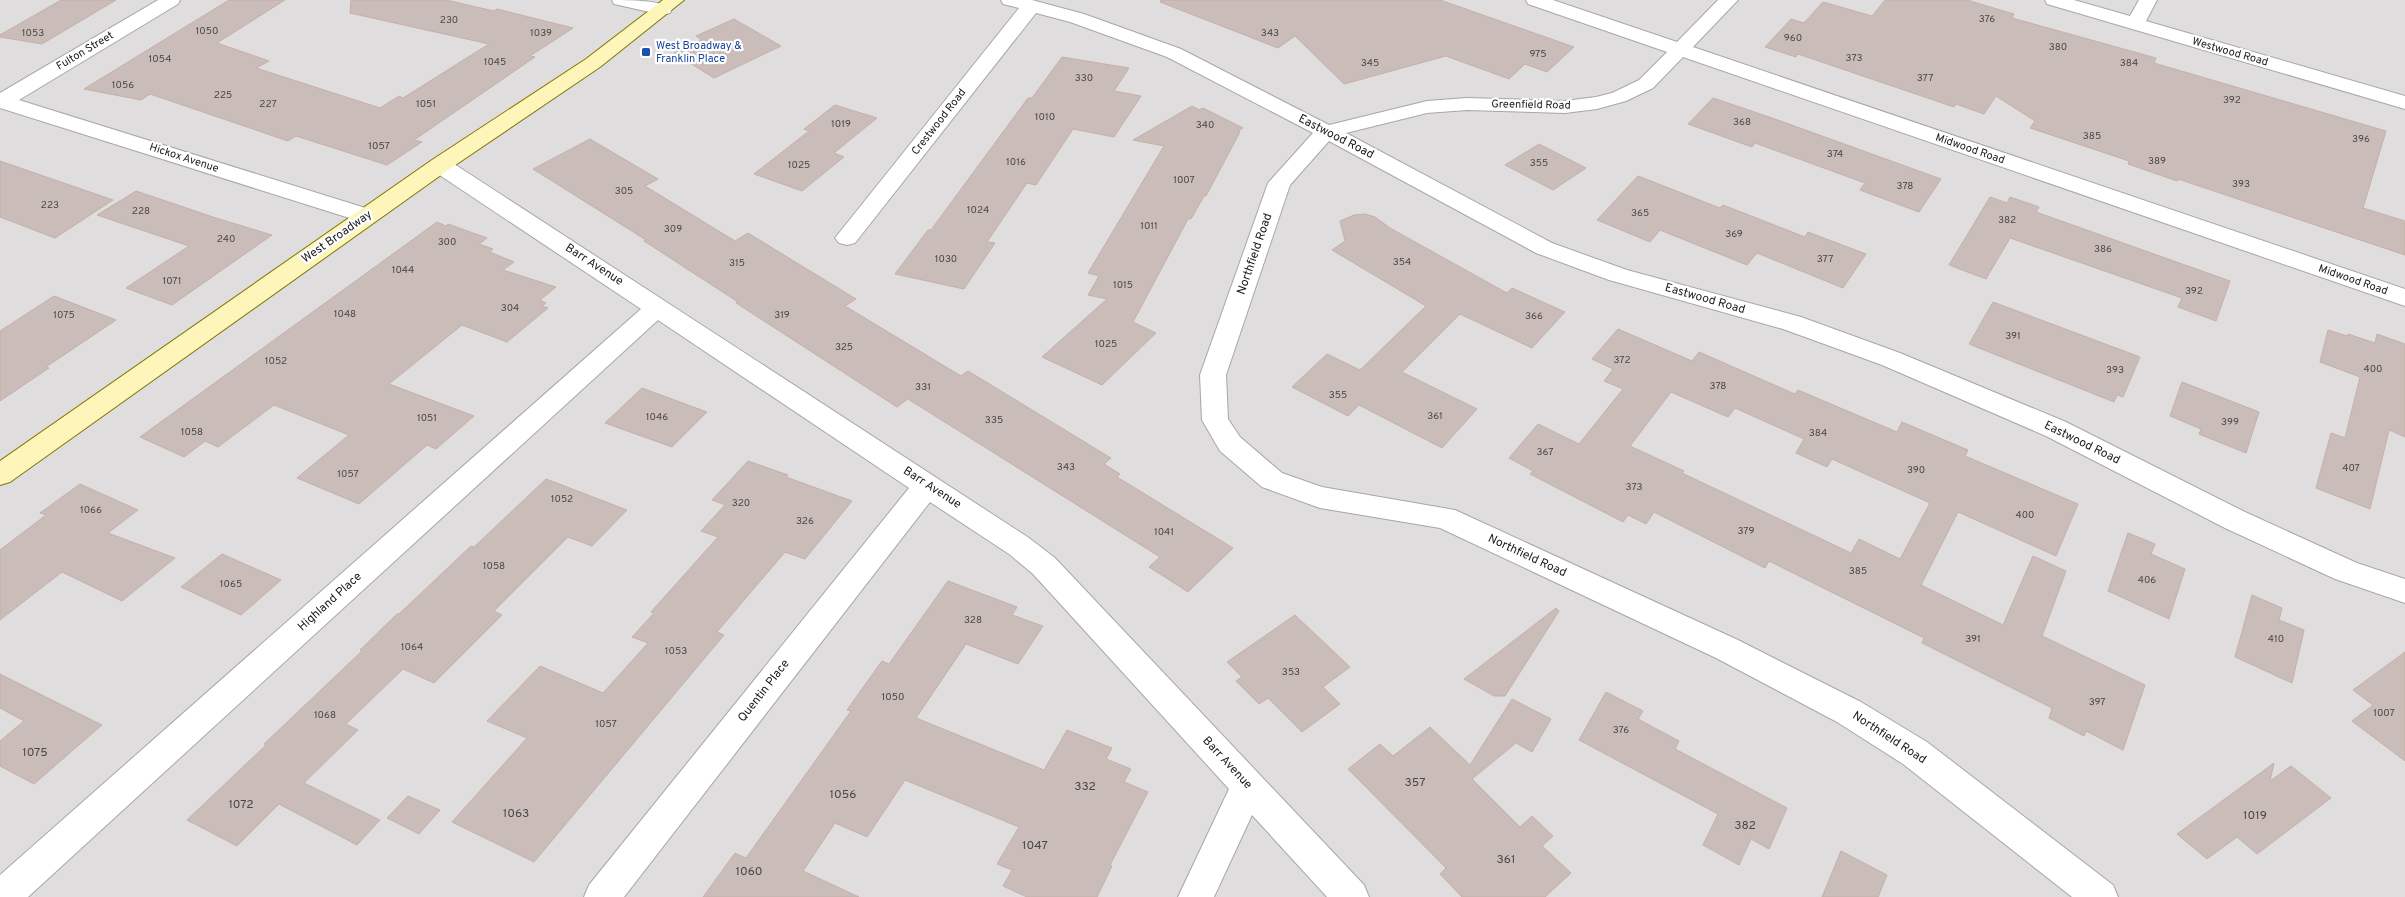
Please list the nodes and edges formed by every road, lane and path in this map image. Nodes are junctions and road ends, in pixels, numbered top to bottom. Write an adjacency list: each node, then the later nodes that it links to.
1 (171, 0): 11 (street, Fulton Street)
2 (621, 0): 8 (street)
3 (1535, 0): 10 (street, Midwood Road)
4 (1729, 0): 10 (street, Greenfield Road)
5 (2054, 0): 9 (street, Westwood Road)
6 (2148, 0): 9 (street)
7 (1020, 3): 13 (street, Eastwood Road); 16 (street, Crestwood Road)
8 (669, 5): 14 (main road, West Broadway)
9 (2135, 24): 12 (street, Westwood Road)
10 (1680, 49): 13 (street, Greenfield Road); 17 (street, Midwood Road)
11 (1, 101): 15 (street, Hickox Avenue)
12 (2405, 103)
13 (1326, 132): 21 (street, Eastwood Road); 27 (street, Northfield Road)
14 (440, 165): 15 (main road, West Broadway); 18 (street, Barr Avenue)
15 (367, 216): 19 (main road, West Broadway)
16 (847, 238)
17 (2405, 298)
18 (658, 307): 20 (street, Barr Avenue); 23 (street, Highland Place)
19 (0, 475)
20 (927, 485): 22 (street, Barr Avenue); 24 (street, Quentin Place)
21 (2405, 591)
22 (1248, 786): 25 (street); 26 (street, Barr Avenue)
23 (2, 897)
24 (602, 897)
25 (1196, 897)
26 (1351, 897)
27 (2100, 897)

